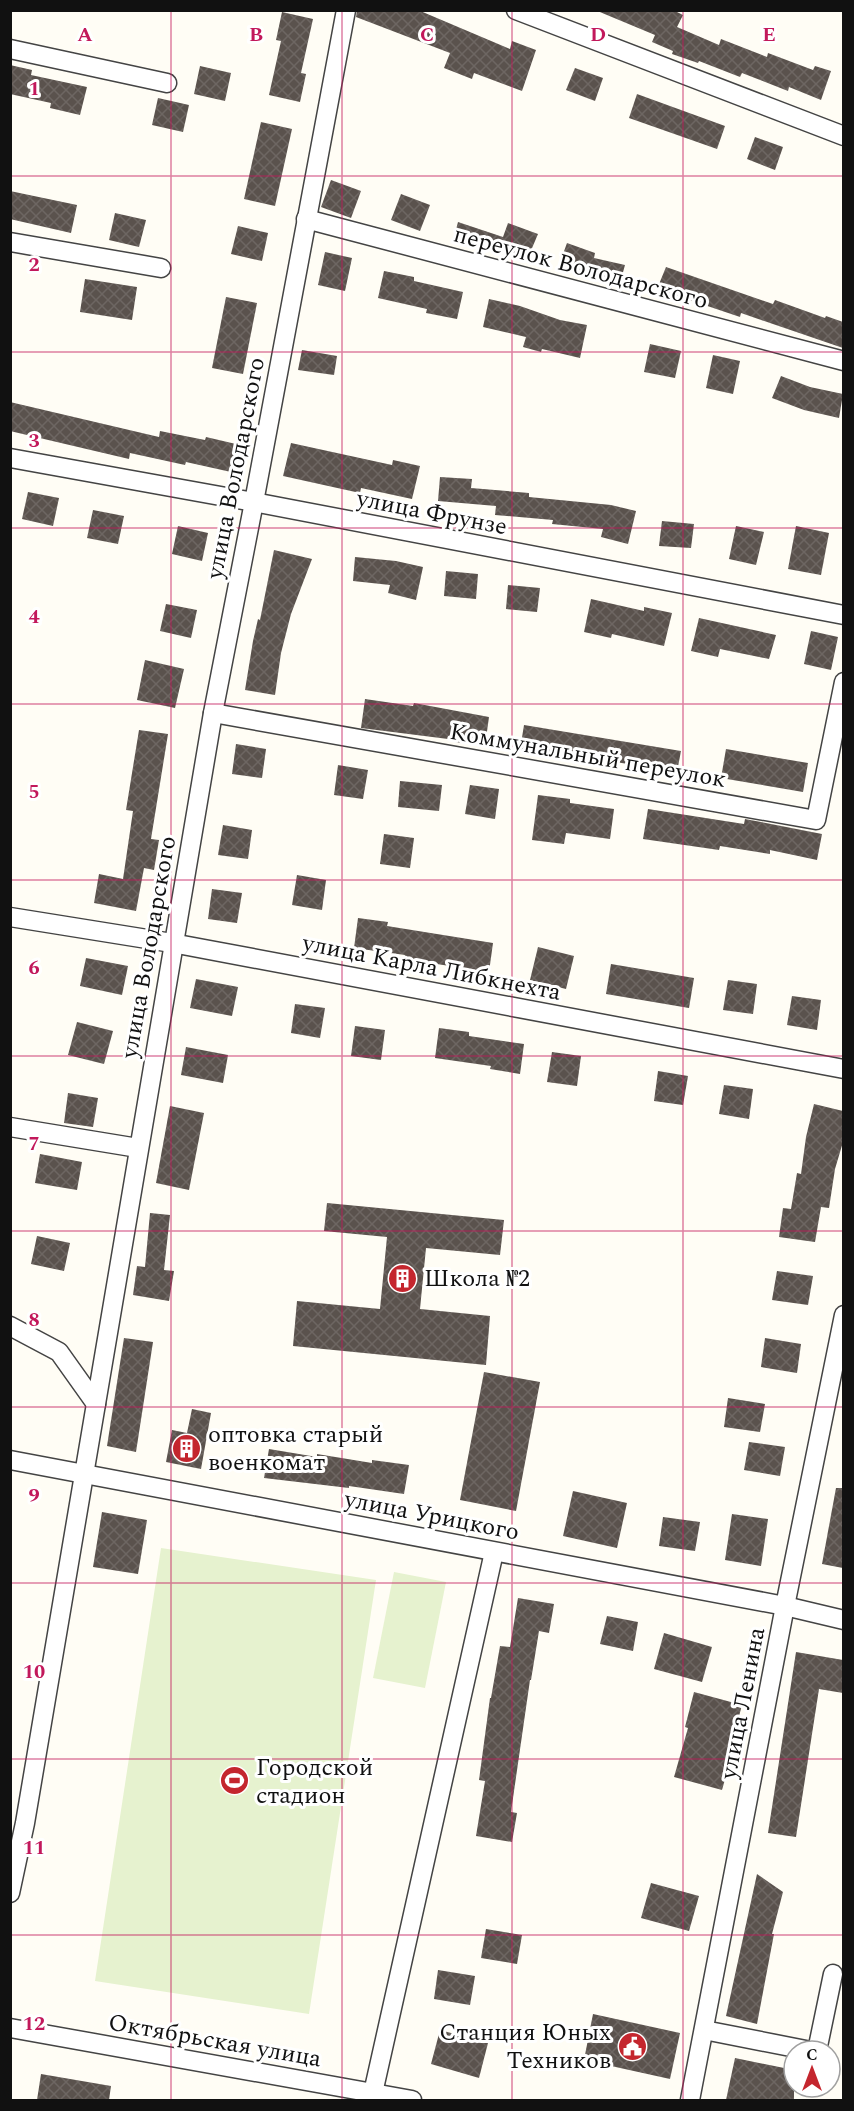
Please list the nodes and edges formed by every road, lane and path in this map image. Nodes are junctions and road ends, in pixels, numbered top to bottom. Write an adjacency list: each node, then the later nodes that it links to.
1 (346, 10): 6 (street, улица Володарского)
2 (516, 10): 5 (street)
3 (10, 50): 4 (street)
4 (167, 83)
5 (843, 136)
6 (306, 219): 9 (street, переулок Володарского); 11 (street, улица Володарского)
7 (10, 242): 8 (street)
8 (161, 268)
9 (843, 361)
10 (10, 458): 11 (street, улица Фрунзе)
11 (254, 502): 12 (street, улица Фрунзе); 14 (street, улица Володарского)
12 (843, 615)
13 (843, 682): 14 (street, Коммунальный переулок)
14 (213, 713): 16 (street, улица Володарского)
15 (10, 916): 16 (street, улица Карла Либкнехта)
16 (172, 943): 17 (street, улица Карла Либкнехта); 19 (street, улица Володарского)
17 (843, 1069)
18 (10, 1127): 19 (street)
19 (138, 1148): 22 (street, улица Володарского)
20 (843, 1315): 26 (street, улица Ленина)
21 (10, 1326): 22 (street)
22 (96, 1404): 24 (street, улица Володарского)
23 (10, 1460): 24 (street, улица Урицкого)
24 (84, 1473): 25 (street, улица Урицкого); 28 (street, улица Володарского)
25 (494, 1552): 26 (street, улица Урицкого); 34 (street)
26 (785, 1606): 27 (street, улица Урицкого); 31 (street, улица Ленина)
27 (843, 1620)
28 (10, 1893)
29 (833, 1974): 32 (street)
30 (10, 2028): 34 (street, Октябрьская улица)
31 (704, 2030): 33 (street); 36 (street, улица Ленина)
32 (819, 2039)
33 (782, 2045)
34 (373, 2093): 35 (street, Октябрьская улица)
35 (412, 2100)
36 (690, 2100)

